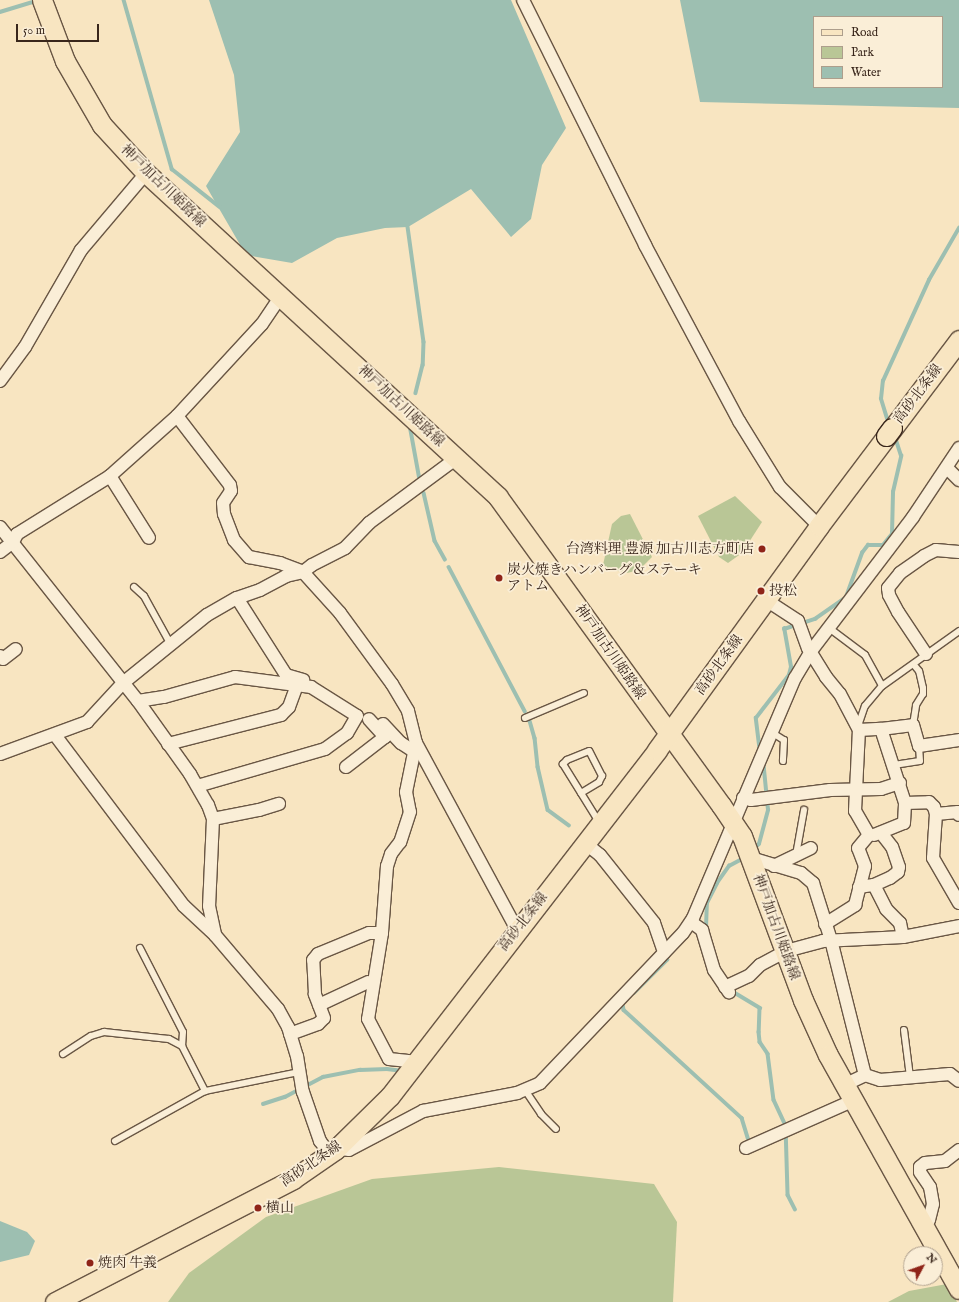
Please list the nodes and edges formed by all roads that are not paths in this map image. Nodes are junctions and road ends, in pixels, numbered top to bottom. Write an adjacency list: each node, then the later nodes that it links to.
1 (42, 0): 3 (main road, 神戸加古川姫路線)
2 (523, 0): 13 (street)
3 (146, 173): 4 (main road, 神戸加古川姫路線); 6 (street)
4 (281, 296): 7 (street); 9 (main road, 神戸加古川姫路線)
5 (959, 340): 13 (main road, 高砂北条線)
6 (0, 381)
7 (177, 416): 11 (street); 19 (street)
8 (959, 448): 10 (street)
9 (457, 458): 19 (street); 44 (main road, 神戸加古川姫路線)
10 (947, 468): 12 (street); 23 (street)
11 (110, 476): 15 (street); 16 (street)
12 (959, 480)
13 (819, 526): 22 (main road, 高砂北条線)
14 (0, 527): 16 (street)
15 (149, 538)
16 (13, 542): 17 (street); 31 (street)
17 (0, 552)
18 (959, 552): 28 (street)
19 (303, 572): 21 (street); 49 (street)
20 (134, 587): 25 (lane)
21 (237, 598): 25 (street); 34 (street)
22 (766, 600): 27 (street); 44 (main road, 高砂北条線)
23 (829, 628): 27 (street); 33 (lane)
24 (959, 631): 28 (lane)
25 (172, 645): 31 (street)
26 (16, 649): 29 (street)
27 (811, 651): 42 (street); 43 (street)
28 (926, 654): 30 (lane)
29 (0, 656)
30 (914, 664): 33 (lane); 40 (lane)
31 (123, 683): 36 (street); 45 (street)
32 (297, 685): 34 (street); 36 (street); 47 (street)
33 (882, 686): 42 (lane)
34 (311, 687): 37 (street)
35 (584, 693): 38 (lane)
36 (138, 701): 47 (street)
37 (357, 716): 39 (street); 55 (street)
38 (528, 717)
39 (369, 719): 49 (street); 53 (street)
40 (913, 725): 41 (street); 48 (street)
41 (881, 729): 42 (street); 52 (street)
42 (859, 730): 56 (street)
43 (771, 732): 51 (lane); 58 (street)
44 (669, 734): 65 (main road, 高砂北条線); 66 (main road, 神戸加古川姫路線)
45 (55, 735): 50 (street); 81 (street)
46 (959, 740): 48 (street)
47 (168, 744): 55 (street)
48 (919, 746): 52 (lane)
49 (415, 747): 79 (street); 80 (street)
50 (0, 754)
51 (783, 761)
52 (894, 765): 54 (street)
53 (346, 767)
54 (900, 783): 56 (street); 60 (street)
55 (198, 786): 64 (street)
56 (854, 791): 58 (street); 67 (street)
57 (581, 793): 57 (lane); 65 (lane)
58 (743, 798): 66 (street)
59 (280, 804): 64 (street)
60 (905, 804): 62 (street); 67 (street)
61 (804, 810): 71 (lane)
62 (936, 814): 63 (street); 75 (street)
63 (959, 814)
64 (214, 819): 81 (street)
65 (600, 824): 68 (main road, 高砂北条線)
66 (734, 824): 70 (main road, 神戸加古川姫路線); 76 (street)
67 (875, 834): 73 (street); 74 (street)
68 (585, 843): 79 (main road, 高砂北条線); 85 (street)
69 (811, 848): 71 (street)
70 (749, 855): 72 (street); 86 (main road, 神戸加古川姫路線)
71 (796, 855): 72 (street)
72 (774, 866): 77 (street)
73 (874, 885): 74 (street); 82 (street)
74 (859, 887): 77 (street)
75 (959, 903)
76 (691, 922): 85 (street); 86 (street)
77 (825, 924): 83 (street)
78 (959, 926): 82 (street)
79 (517, 930): 93 (main road, 高砂北条線)
80 (382, 933): 88 (street); 93 (street)
81 (215, 935): 90 (street)
82 (903, 937): 83 (street)
83 (831, 940): 86 (street); 94 (street)
84 (140, 948): 91 (lane)
85 (667, 950): 98 (street)
86 (786, 951): 100 (main road, 神戸加古川姫路線)
87 (368, 982): 88 (street)
88 (319, 1005): 90 (street)
89 (904, 1030): 95 (lane)
90 (290, 1034): 97 (street)
91 (182, 1046): 92 (lane); 99 (lane)
92 (63, 1054)
93 (418, 1062): 104 (main road, 高砂北条線)
94 (865, 1075): 95 (street); 100 (street)
95 (910, 1077): 96 (street)
96 (959, 1081)
97 (300, 1083): 99 (lane); 104 (street)
98 (525, 1090): 101 (lane); 104 (street)
99 (206, 1091): 102 (lane)
100 (848, 1093): 103 (street); 106 (main road, 神戸加古川姫路線)
101 (556, 1129)
102 (115, 1141)
103 (746, 1148)
104 (335, 1150): 108 (main road, 高砂北条線)
105 (959, 1150): 106 (street)
106 (923, 1224): 107 (main road, 神戸加古川姫路線)
107 (957, 1279)
108 (55, 1302)

